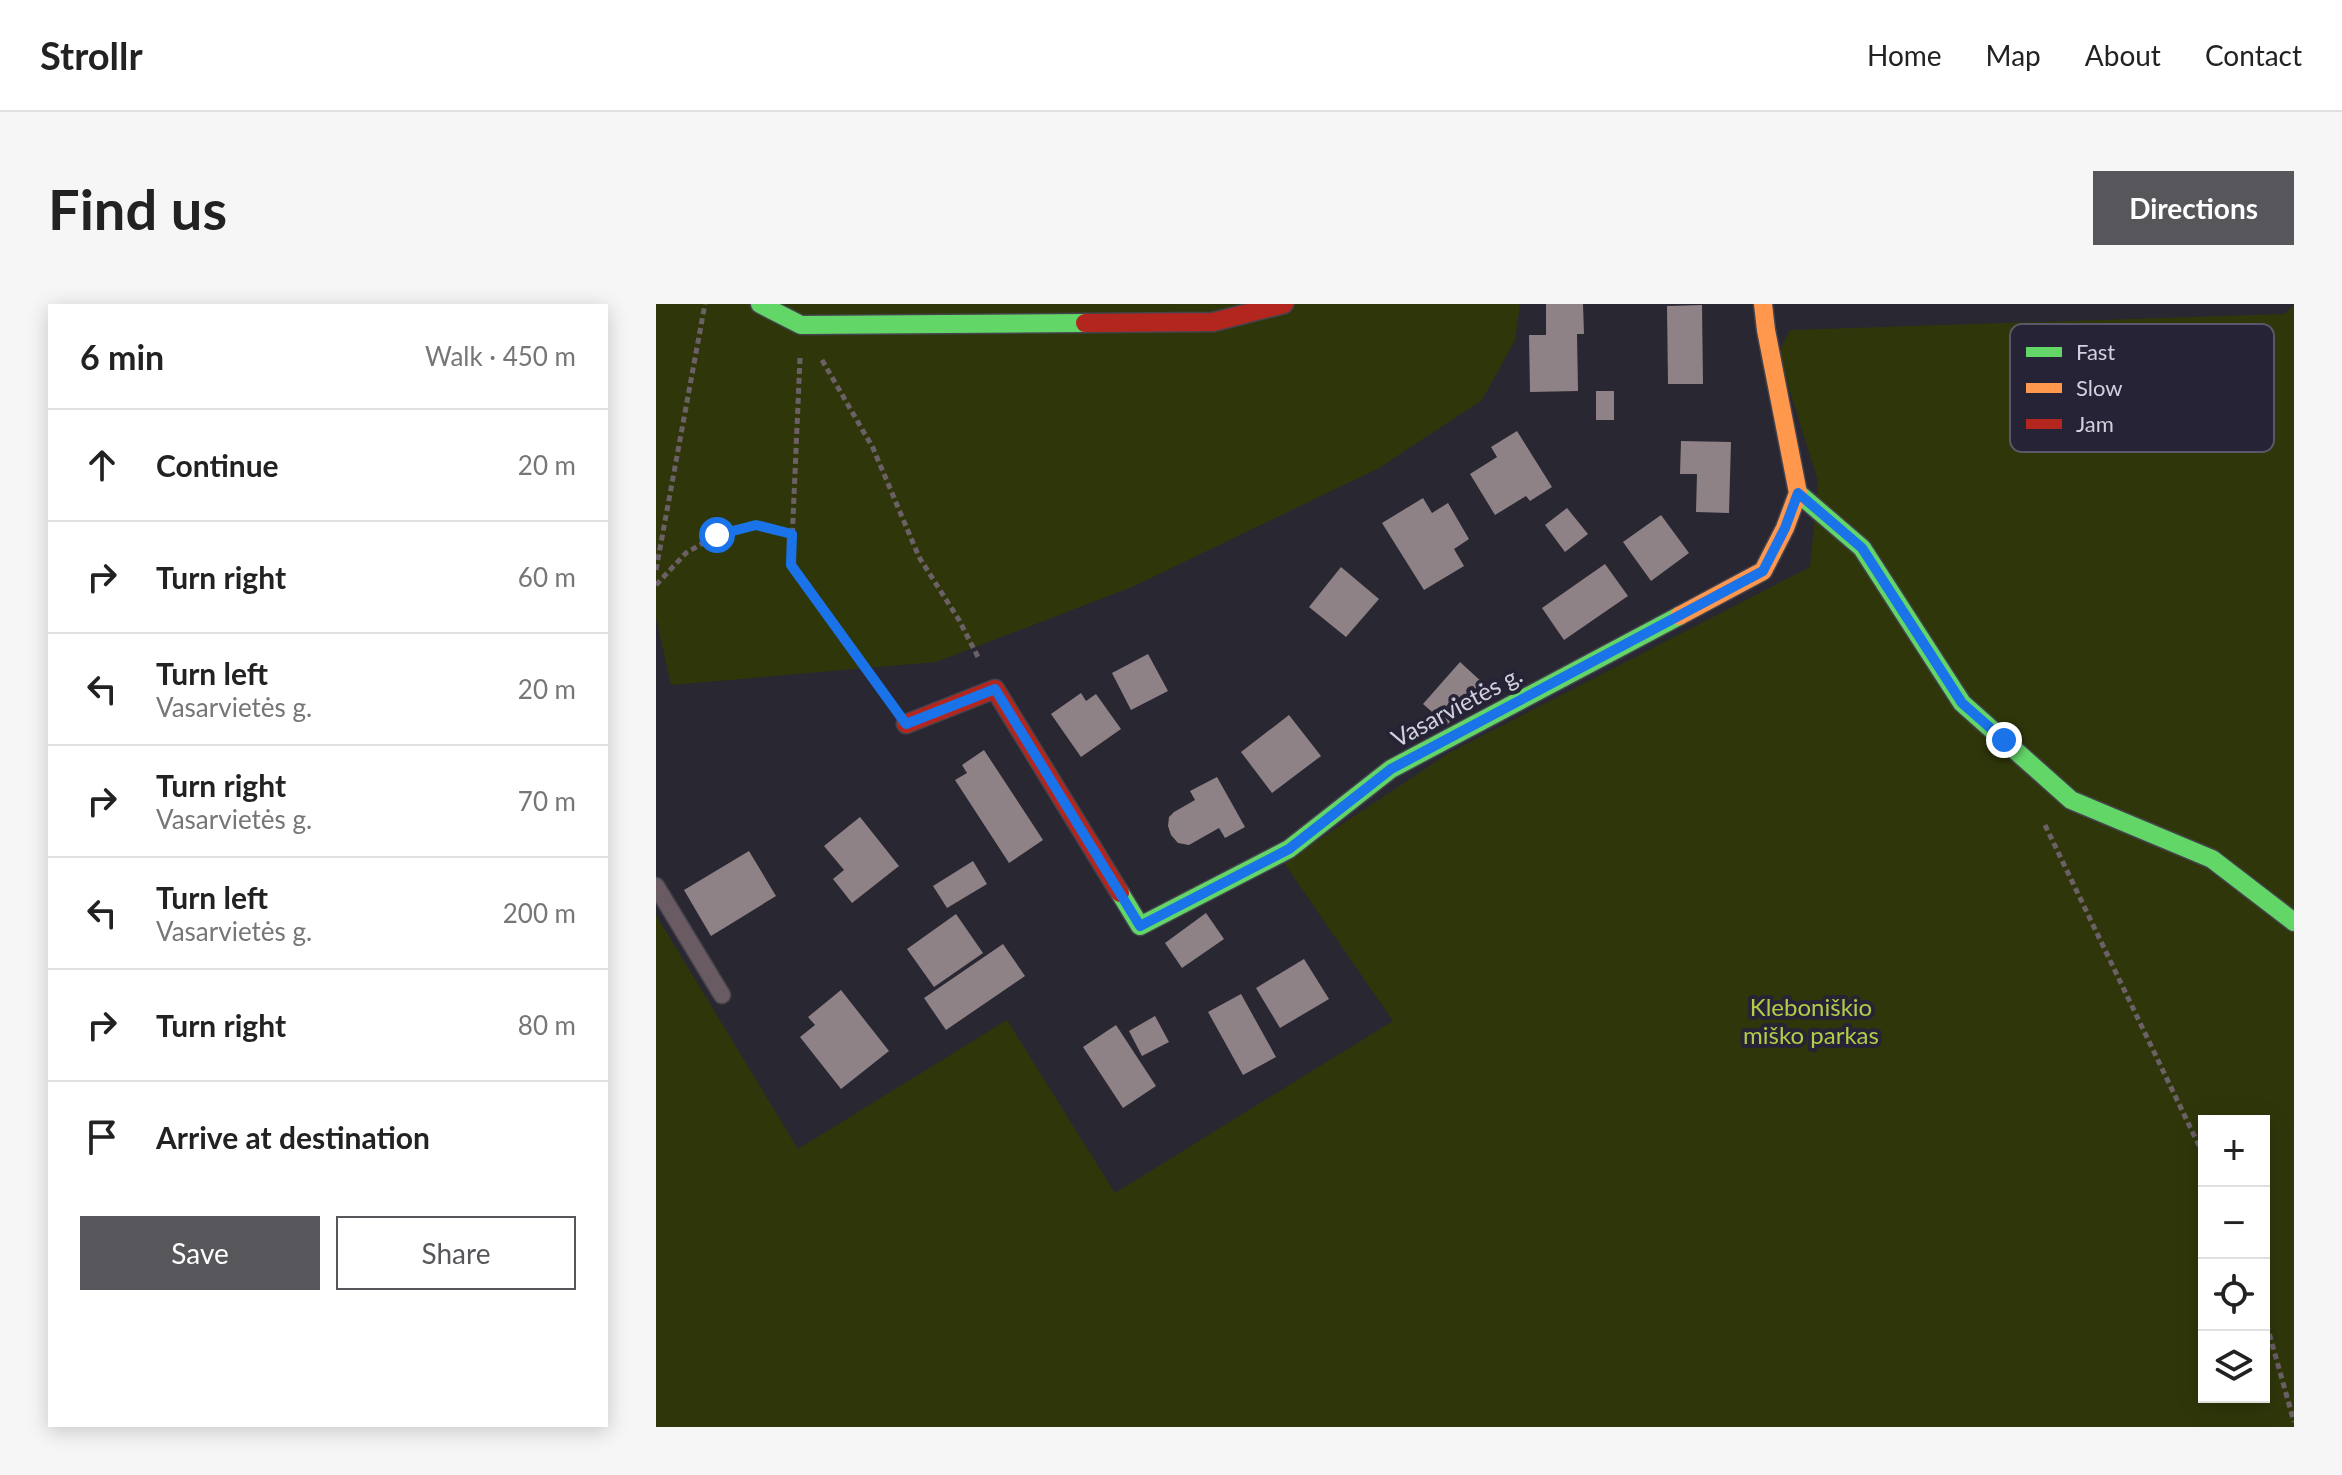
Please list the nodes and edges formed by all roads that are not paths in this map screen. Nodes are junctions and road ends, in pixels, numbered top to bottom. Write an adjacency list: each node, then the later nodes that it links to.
1 (760, 304): 2 (street)
2 (1284, 304)
3 (1763, 304): 4 (street)
4 (1798, 493): 5 (street, Vasarvietės g.); 7 (street)
5 (906, 724)
6 (656, 886): 8 (lane)
7 (2294, 922)
8 (722, 995)

